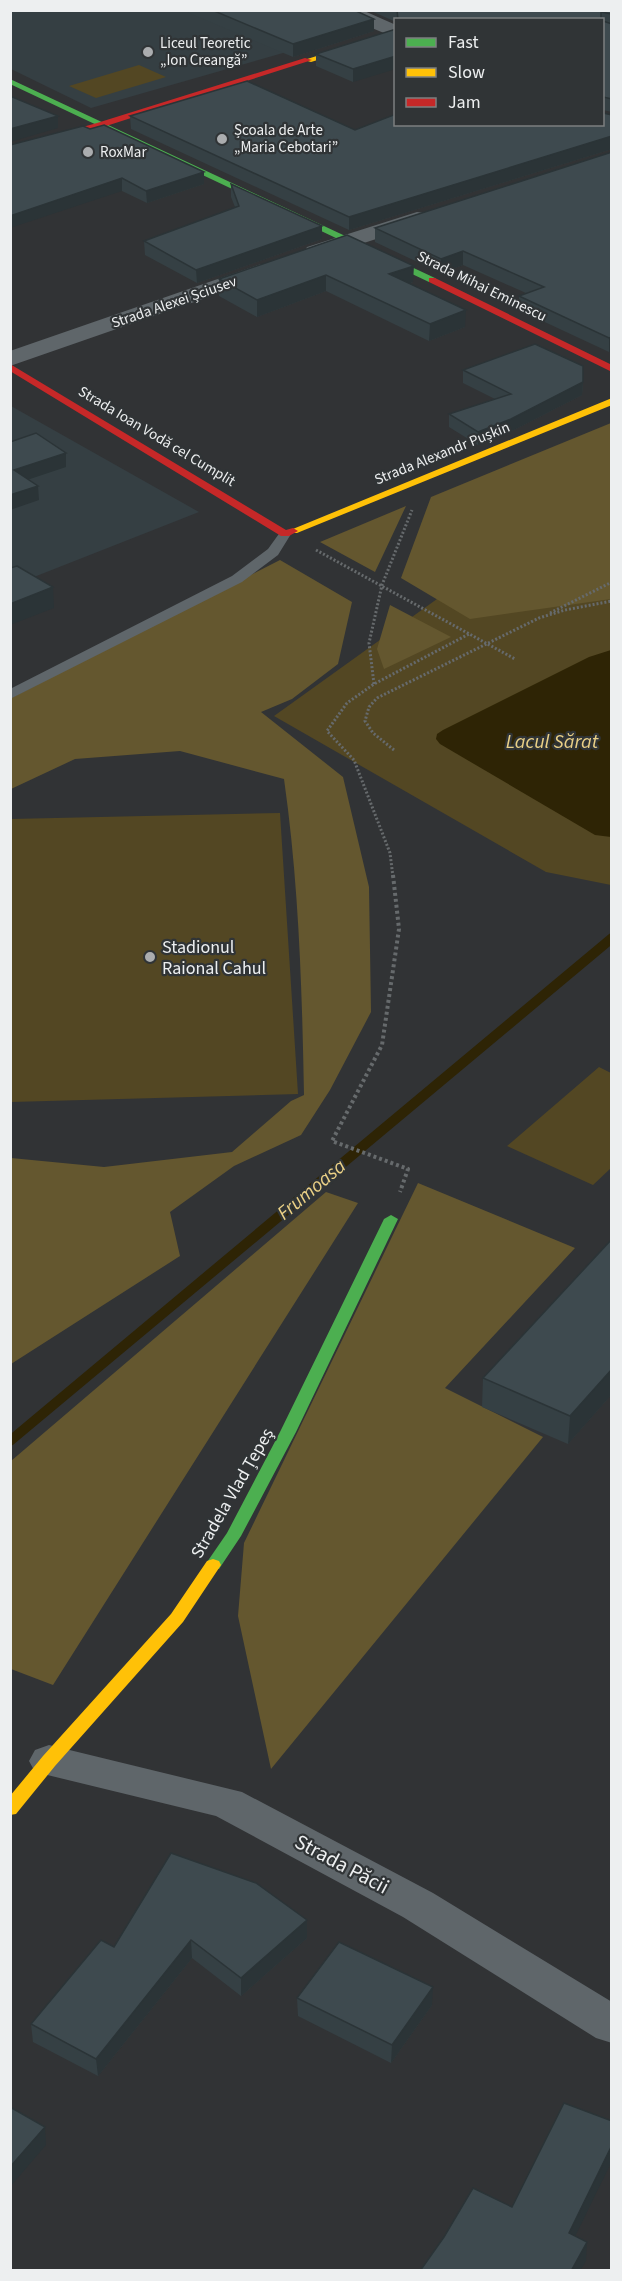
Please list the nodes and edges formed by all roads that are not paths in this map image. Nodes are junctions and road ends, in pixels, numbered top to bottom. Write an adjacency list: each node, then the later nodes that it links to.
1 (345, 10): 2 (street)
2 (394, 32)
3 (394, 34): 5 (street)
4 (10, 81): 5 (street, Strada Mihai Eminescu)
5 (100, 125): 6 (street); 8 (street, Strada Mihai Eminescu)
6 (10, 150)
7 (435, 212): 8 (street, Strada Alexei Șciusev)
8 (347, 241): 9 (street, Strada Alexei Șciusev); 11 (street, Strada Mihai Eminescu)
9 (10, 359)
10 (10, 367): 13 (street, Strada Ioan Vodă cel Cumplit)
11 (612, 369)
12 (612, 401): 13 (street, Strada Alexandr Pușkin)
13 (285, 534): 14 (lane)
14 (10, 695)
15 (391, 1219): 16 (street, Stradela Vlad Țepeş)
16 (49, 1761): 17 (street, Stradela Vlad Țepeş); 18 (street, Strada Păcii)
17 (10, 1809)
18 (612, 2025)

